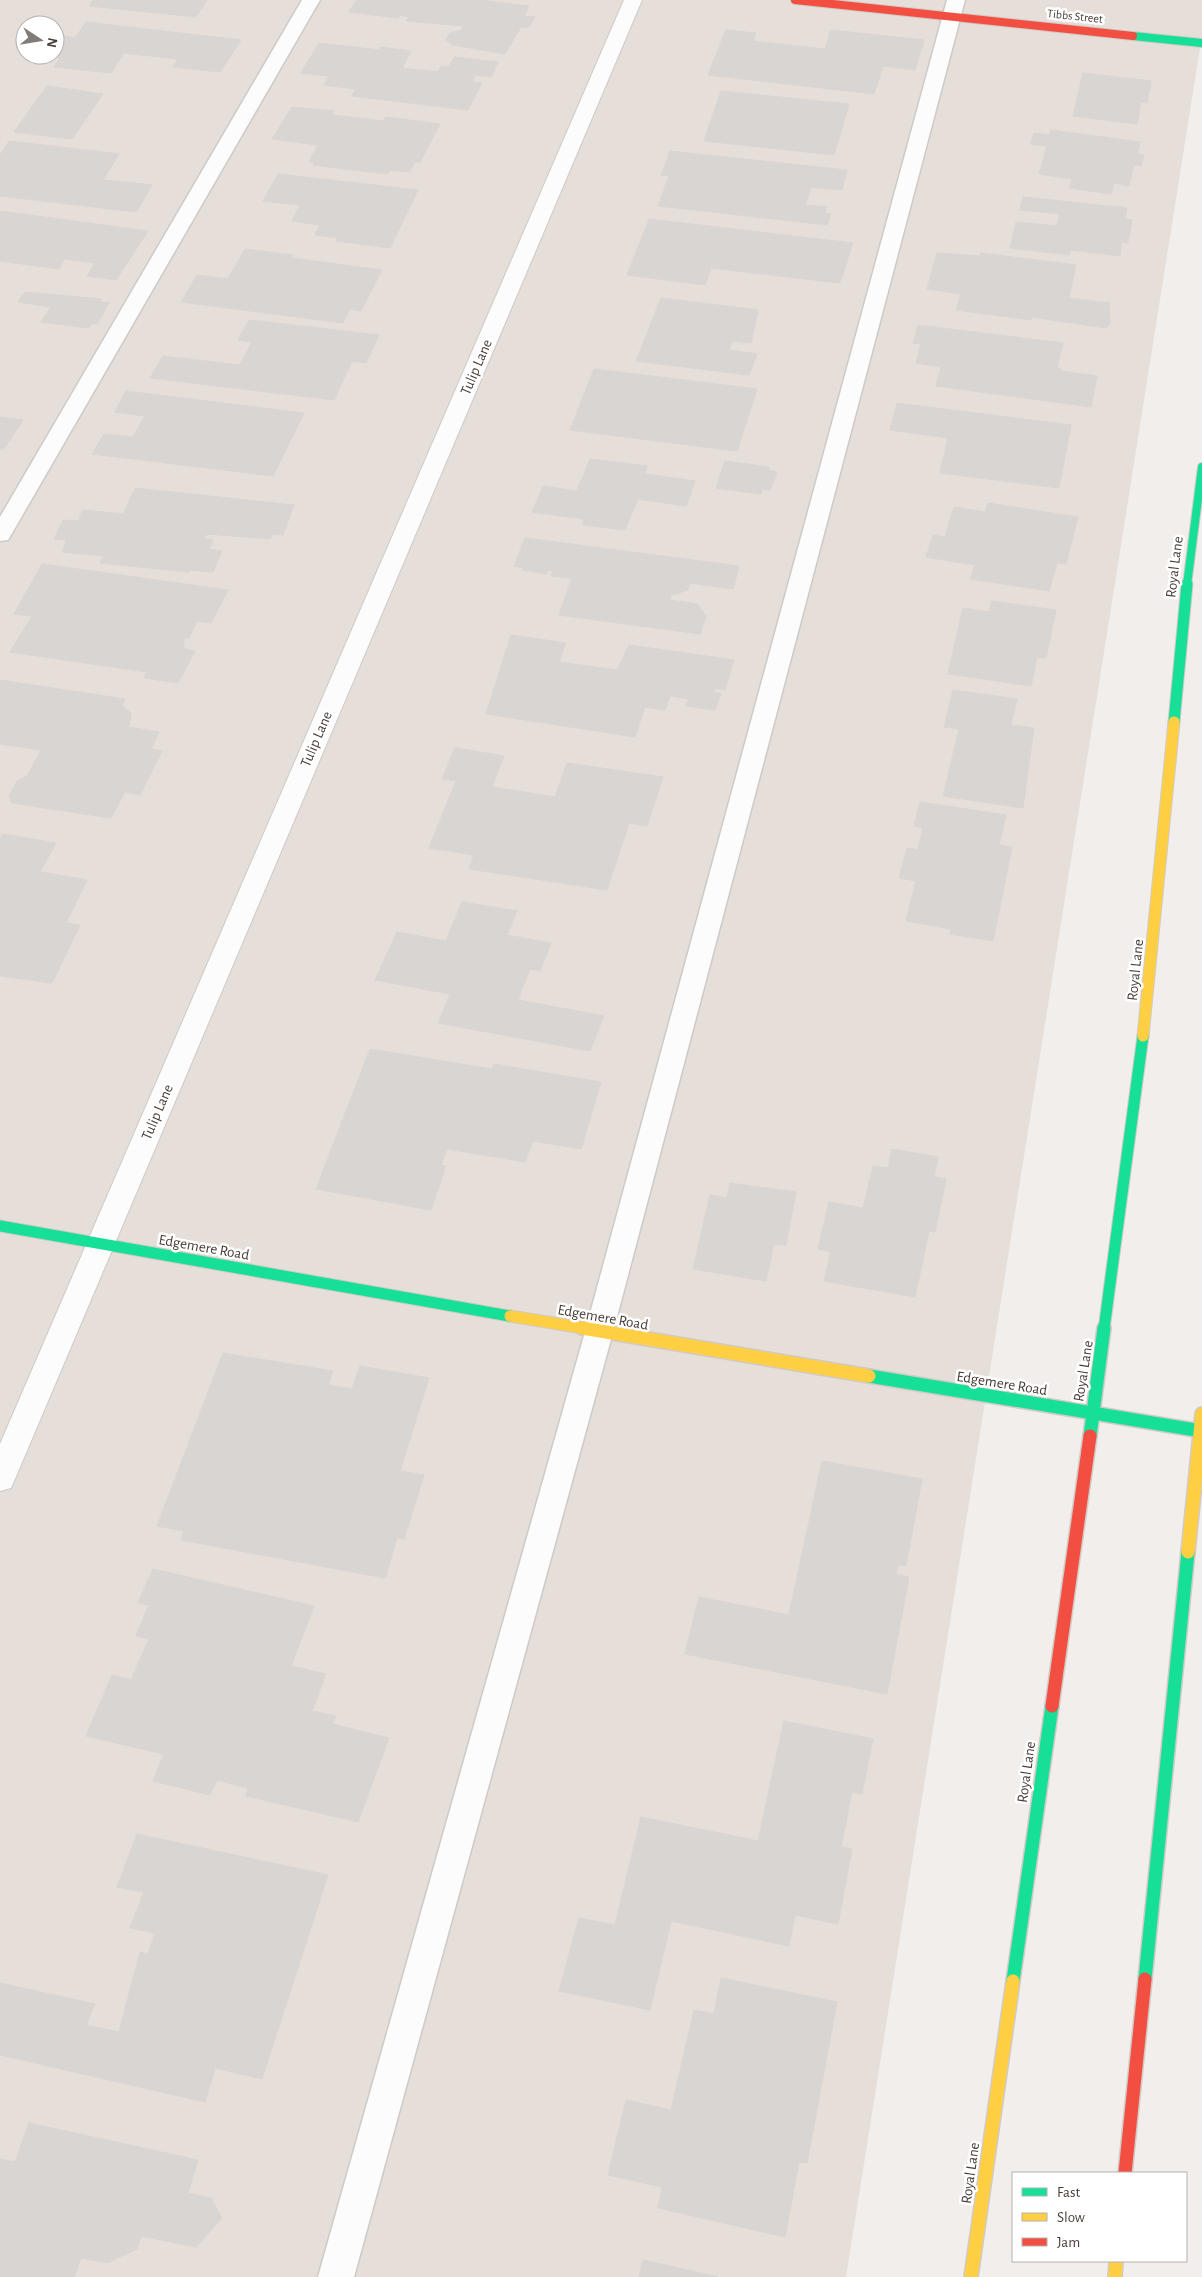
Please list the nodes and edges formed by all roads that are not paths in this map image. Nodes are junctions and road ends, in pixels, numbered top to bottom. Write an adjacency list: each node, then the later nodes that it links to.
1 (311, 0): 7 (lane)
2 (633, 0): 11 (street, Tulip Lane)
3 (795, 0): 4 (main road, Tibbs Street)
4 (954, 8): 5 (main road, Tibbs Street); 12 (lane)
5 (1202, 43)
6 (1202, 467): 8 (main road, Royal Lane)
7 (0, 535)
8 (1188, 569): 9 (main road); 14 (main road, Royal Lane)
9 (1202, 570)
10 (0, 1226): 11 (main road, Edgemere Road)
11 (100, 1244): 12 (main road, Edgemere Road); 16 (street, Tulip Lane)
12 (599, 1332): 14 (main road, Edgemere Road); 19 (lane)
13 (1202, 1413): 15 (main road)
14 (1092, 1414): 15 (main road, Edgemere Road); 20 (main road, Royal Lane)
15 (1201, 1431): 17 (main road)
16 (0, 1479)
17 (1125, 2172)
18 (1116, 2262): 21 (main road)
19 (336, 2277)
20 (971, 2277)
21 (1115, 2277)

